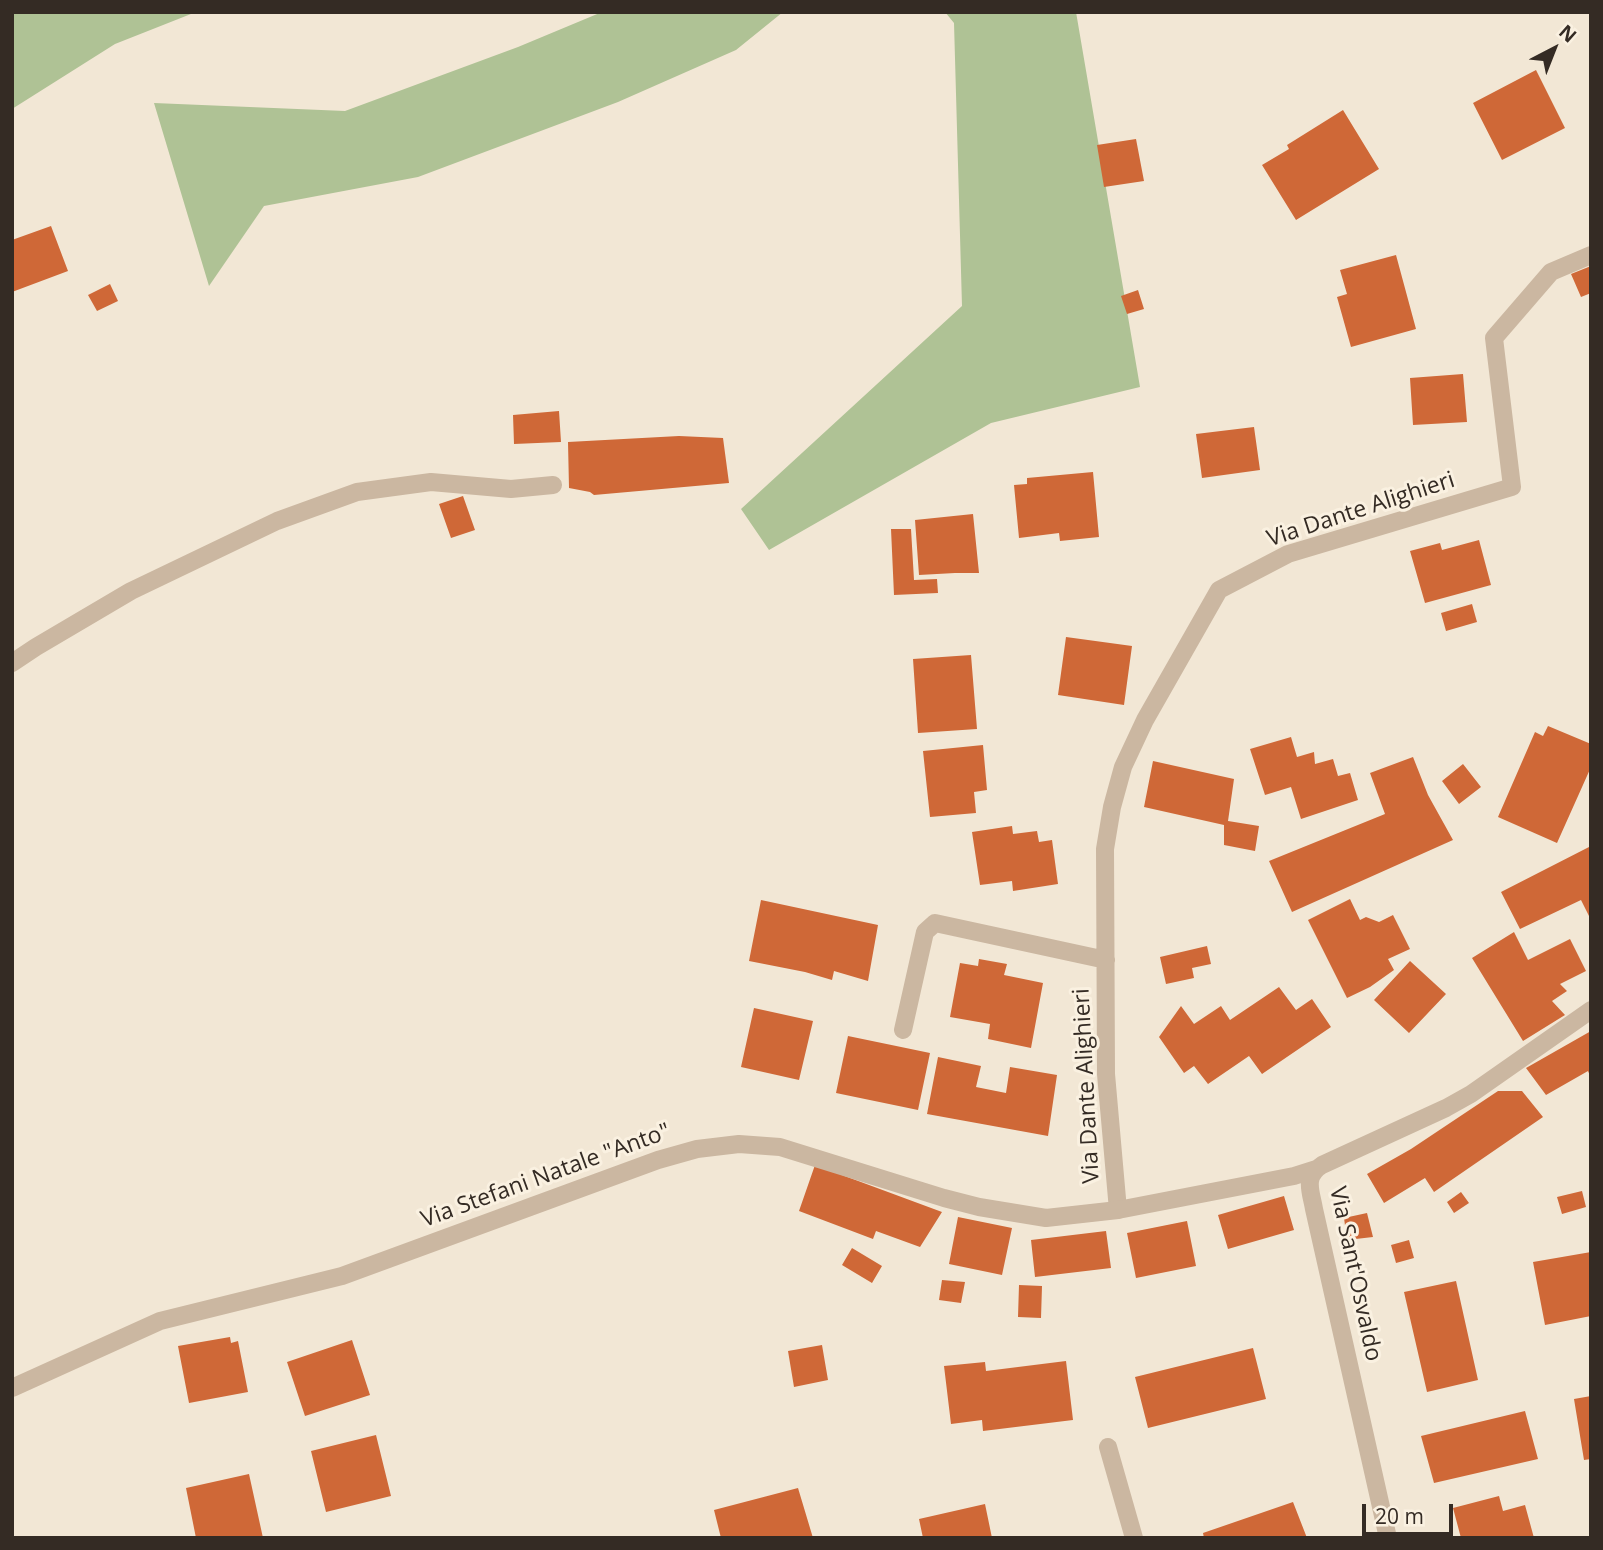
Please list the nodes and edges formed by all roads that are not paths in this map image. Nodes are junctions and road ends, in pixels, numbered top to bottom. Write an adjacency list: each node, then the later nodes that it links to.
1 (1591, 255): 4 (street, Via Dante Alighieri)
2 (553, 485): 3 (street)
3 (12, 663)
4 (1106, 960): 6 (street, Via Dante Alighieri); 8 (street, Via Dante Alighieri)
5 (1591, 1010): 7 (street, Via Sant'Osvaldo)
6 (903, 1030)
7 (1317, 1168): 8 (street, Via Stefani Natale "Anto"); 12 (street, Via Sant'Osvaldo)
8 (1118, 1210): 9 (street, Via Stefani Natale "Anto")
9 (12, 1388)
10 (1108, 1447): 11 (street)
11 (1134, 1538)
12 (1388, 1538)

